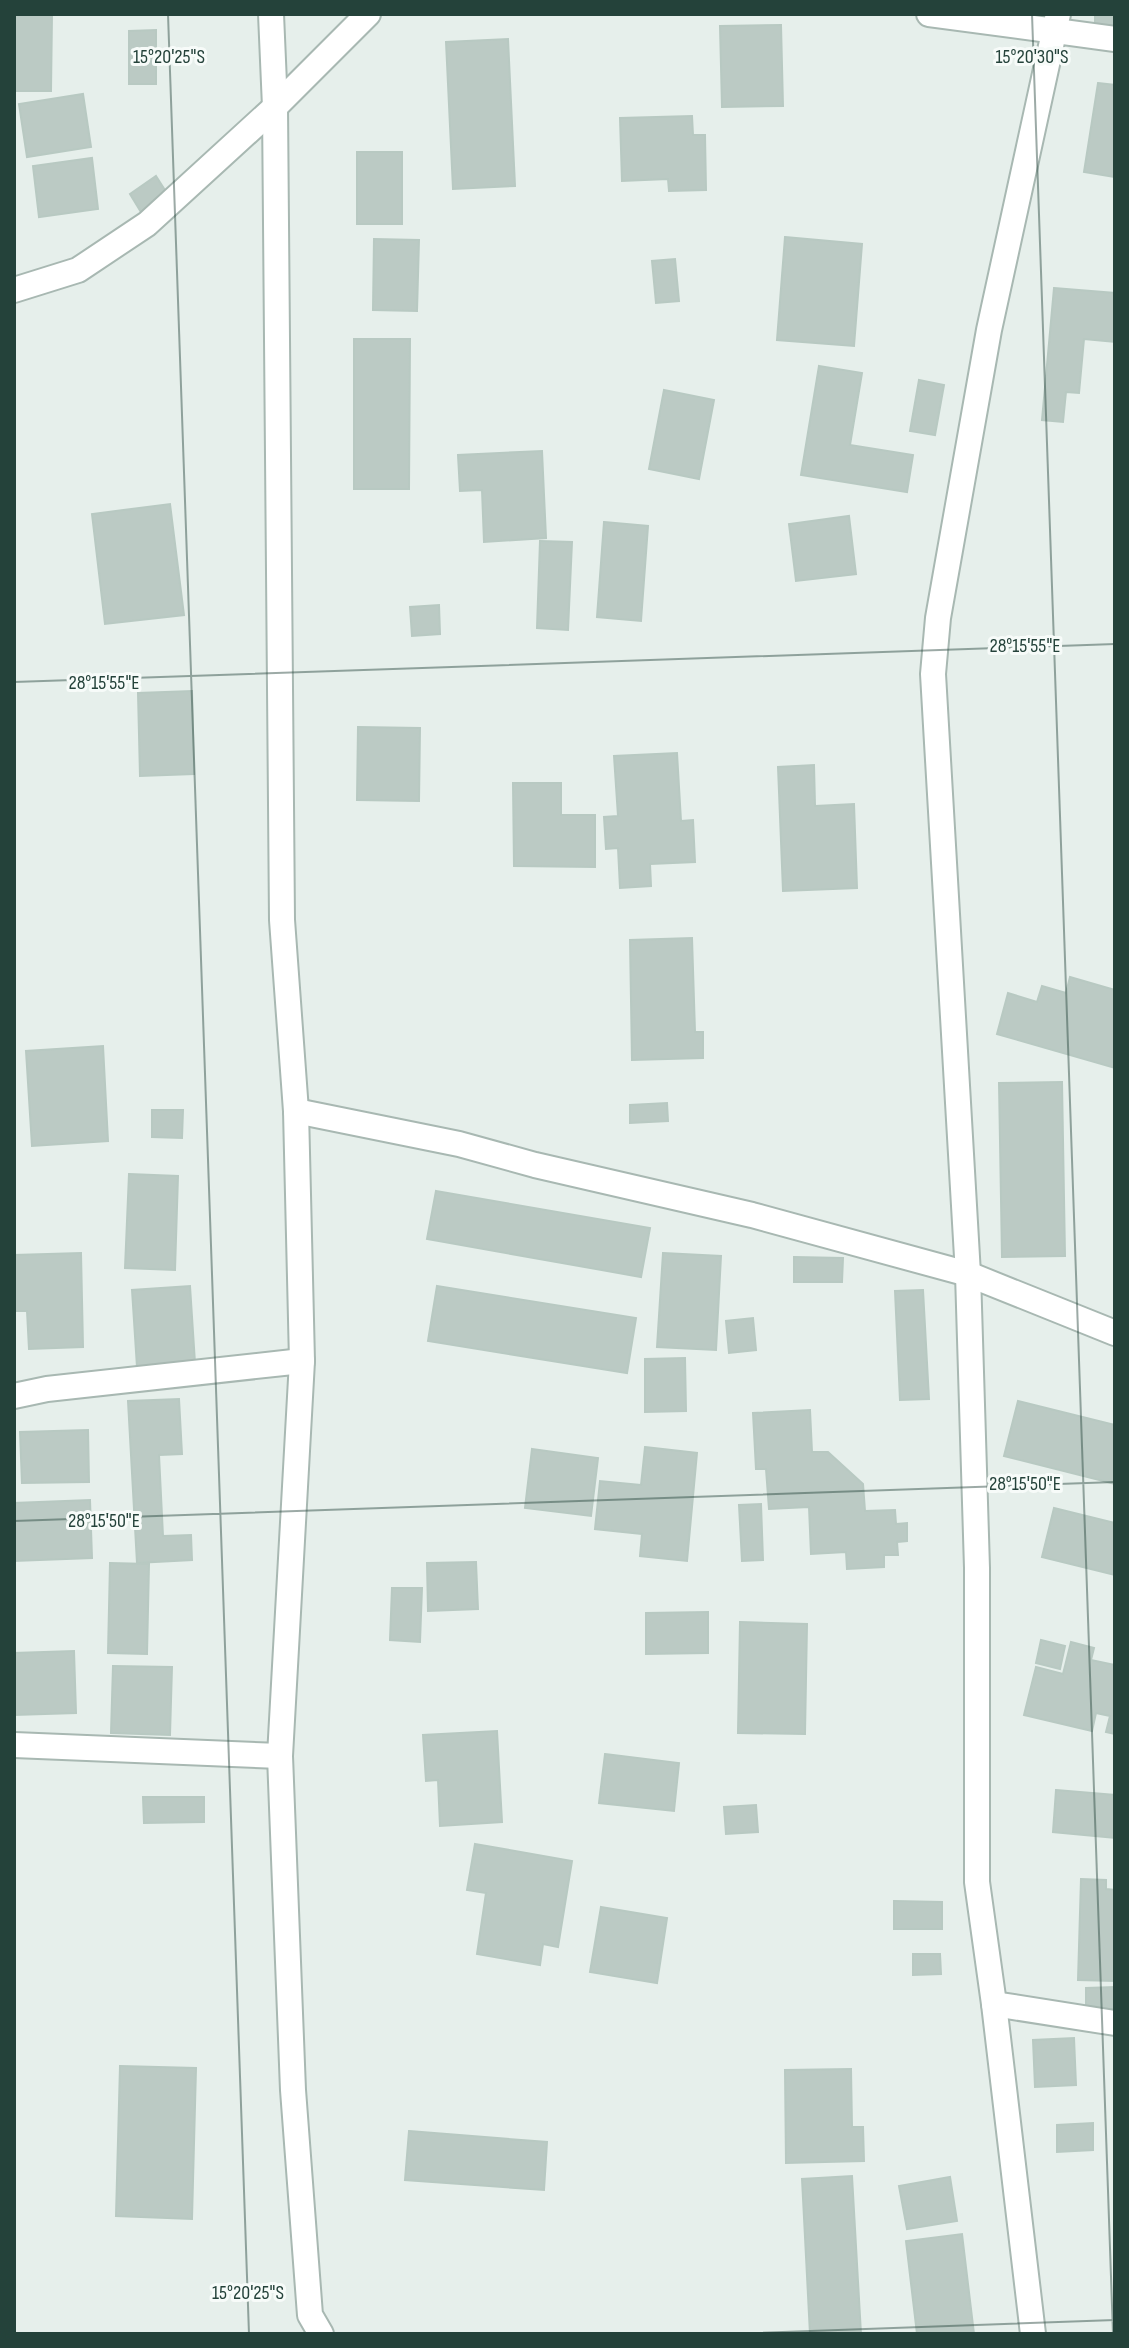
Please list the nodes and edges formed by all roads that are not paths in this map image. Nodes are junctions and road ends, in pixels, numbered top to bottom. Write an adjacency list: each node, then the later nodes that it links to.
1 (271, 14): 6 (street)
2 (368, 14): 6 (street)
3 (929, 14): 4 (street)
4 (1057, 22): 5 (street); 9 (street)
5 (1115, 39)
6 (275, 107): 7 (street); 8 (street)
7 (14, 290)
8 (296, 1111): 9 (street); 11 (street)
9 (968, 1274): 10 (street); 15 (street)
10 (1115, 1333)
11 (302, 1361): 12 (street); 14 (street)
12 (14, 1396)
13 (14, 1745): 14 (street)
14 (280, 1756): 17 (street)
15 (994, 2004): 16 (street); 18 (street)
16 (1115, 2023)
17 (321, 2334)
18 (1033, 2334)

